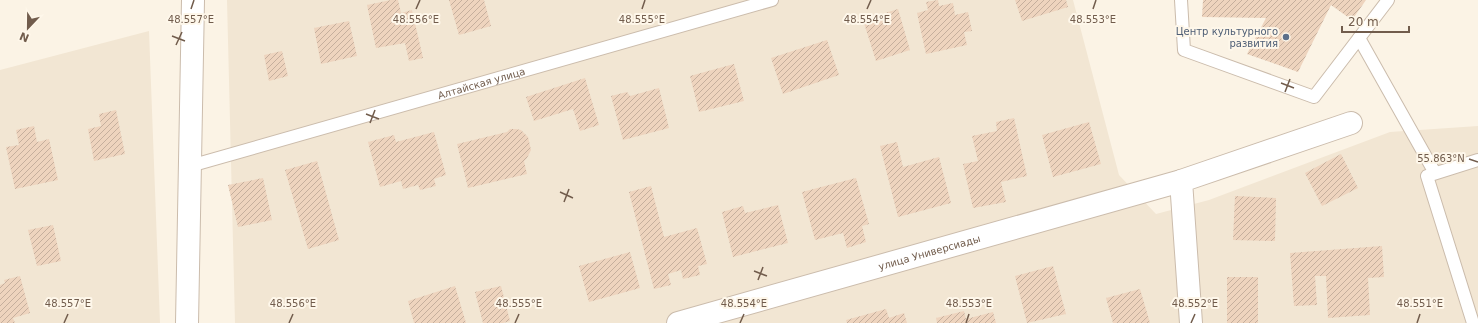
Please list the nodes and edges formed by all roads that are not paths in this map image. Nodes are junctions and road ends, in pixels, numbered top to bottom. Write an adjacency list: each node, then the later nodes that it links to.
1 (193, 0): 8 (street)
2 (772, 0): 8 (lane, Алтайская улица)
3 (1181, 0): 5 (lane)
4 (1388, 0): 5 (lane)
5 (1359, 38): 9 (lane)
6 (1351, 122): 10 (street, улица Универсиады)
7 (1478, 160): 9 (lane)
8 (190, 166): 12 (street)
9 (1435, 173): 11 (lane)
10 (1181, 181): 13 (street, улица Универсиады); 14 (street)
11 (1473, 308): 15 (lane)
12 (187, 323)
13 (678, 323)
14 (1191, 323)
15 (1473, 323)

